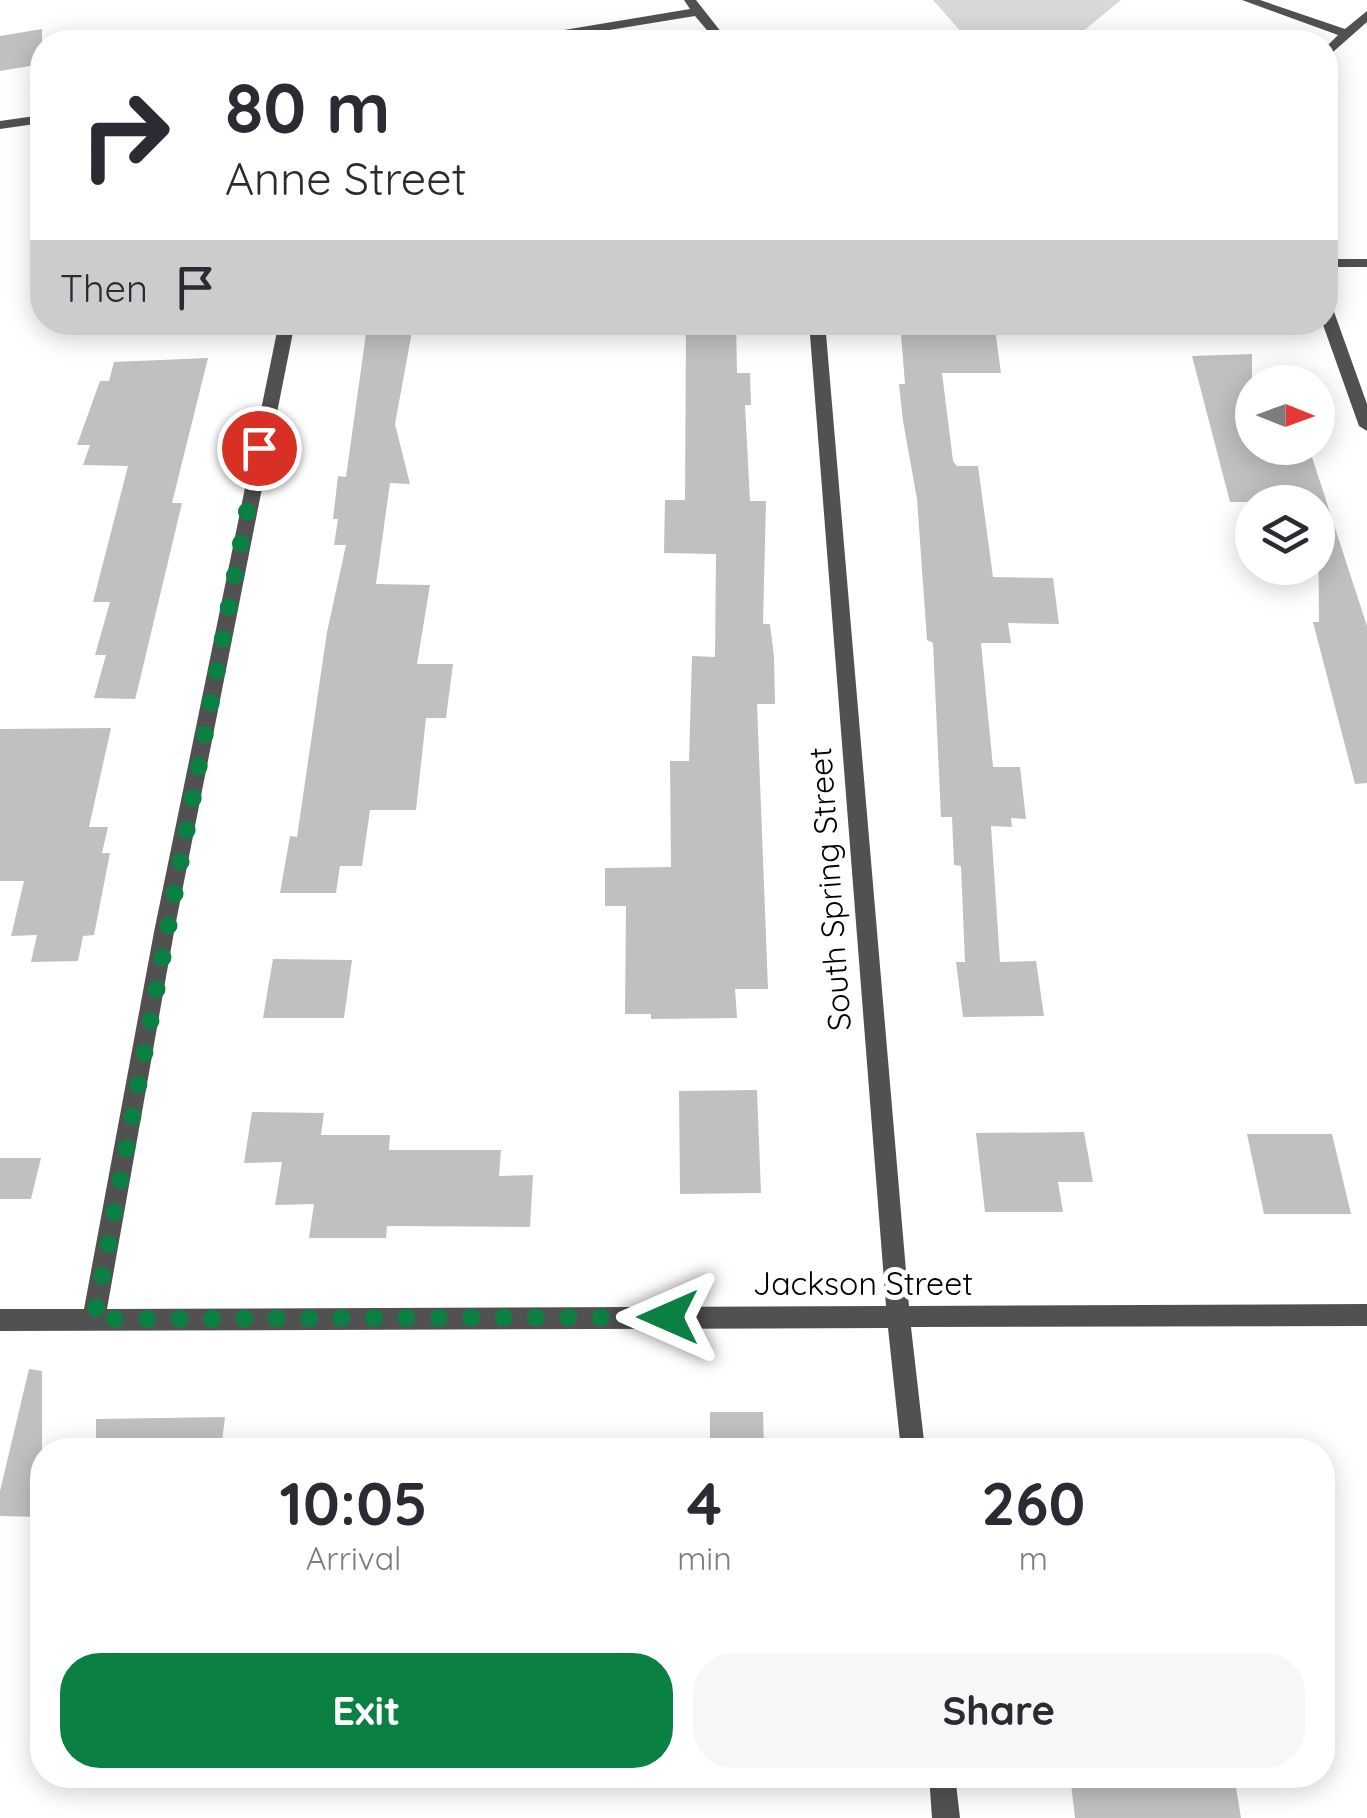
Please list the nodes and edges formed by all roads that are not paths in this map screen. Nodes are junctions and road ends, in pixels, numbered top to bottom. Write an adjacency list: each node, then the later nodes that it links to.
1 (1248, 0): 6 (street)
2 (694, 6): 4 (street); 5 (street)
3 (1367, 15): 8 (street)
4 (575, 30)
5 (713, 30)
6 (1335, 30)
7 (1338, 31): 8 (street)
8 (1347, 34): 9 (street)
9 (1338, 43)
10 (30, 121): 11 (street)
11 (0, 126)
12 (1367, 263): 13 (street)
13 (1338, 264)
14 (285, 335): 20 (street)
15 (818, 335): 19 (street, South Spring Street)
16 (1334, 335): 17 (street)
17 (1367, 426)
18 (1367, 1314): 19 (street, Jackson Street)
19 (898, 1316): 20 (street, Jackson Street); 22 (street, South Spring Street)
20 (94, 1319): 21 (street, Jackson Street)
21 (0, 1320)
22 (912, 1438)
23 (943, 1788): 24 (street)
24 (946, 1818)

